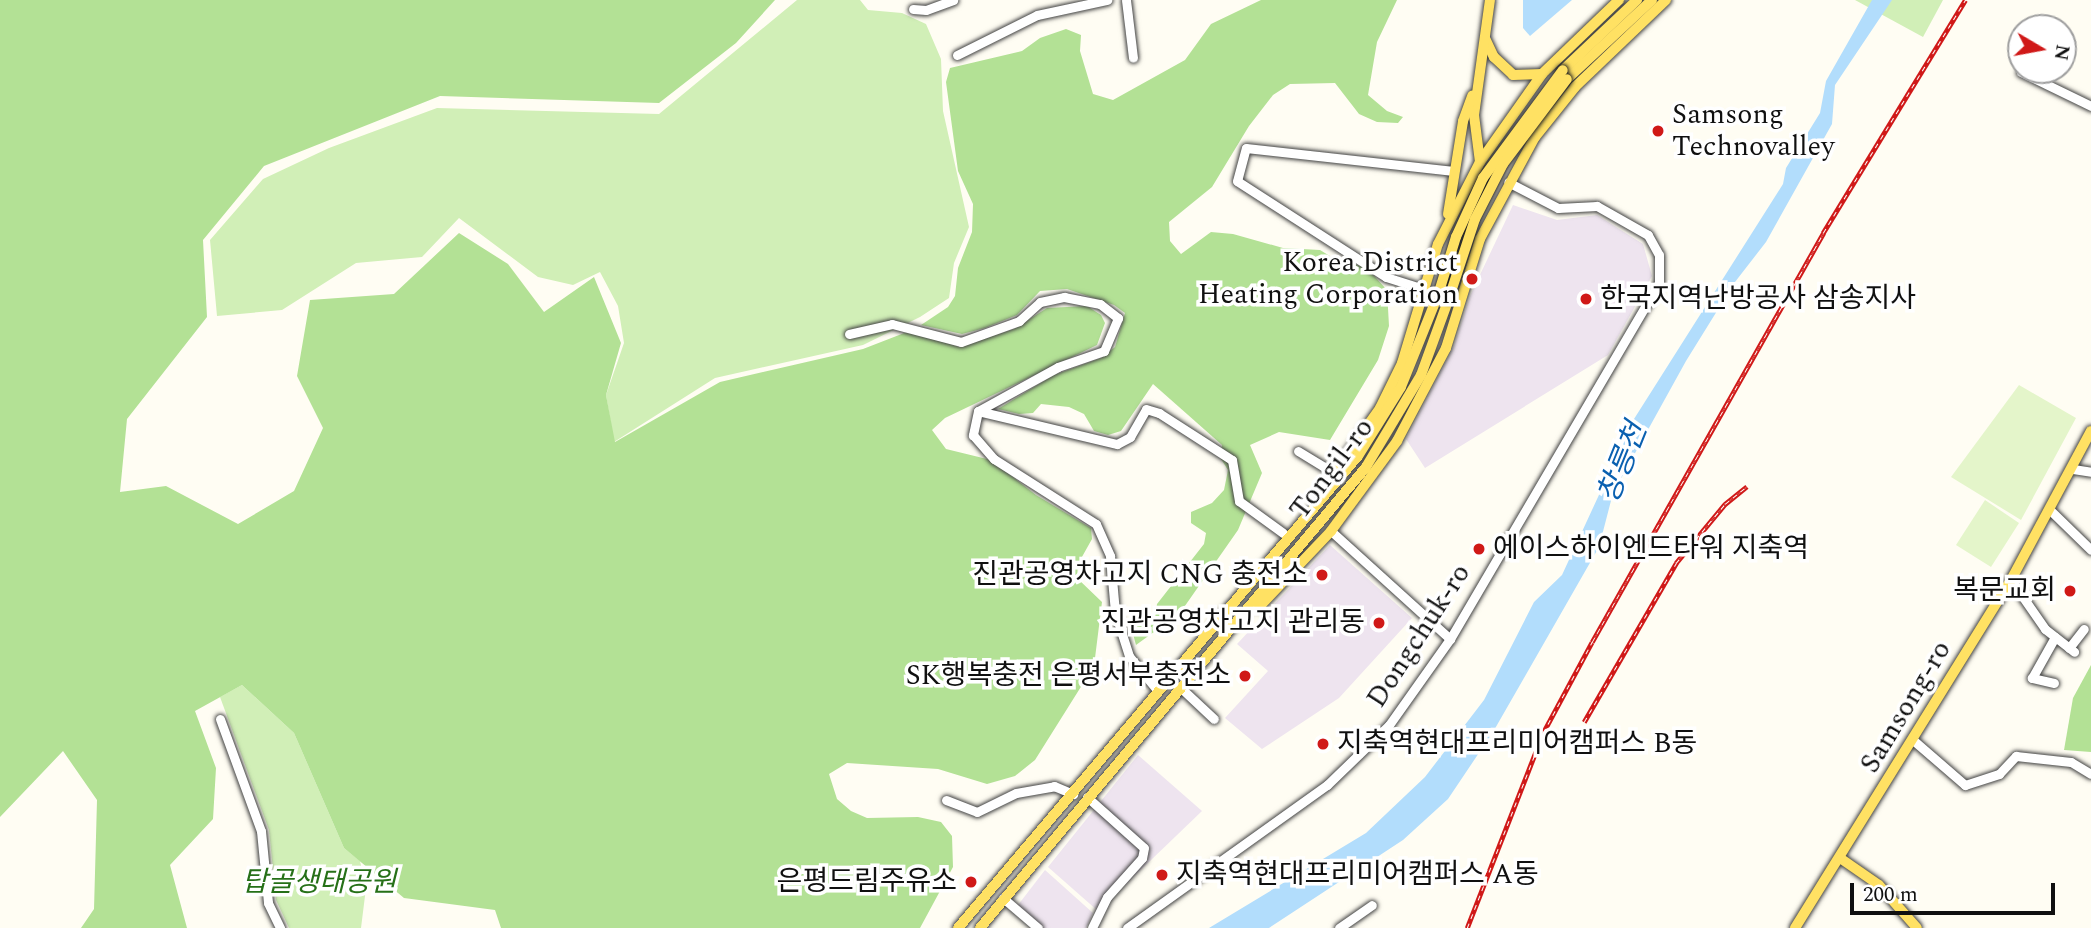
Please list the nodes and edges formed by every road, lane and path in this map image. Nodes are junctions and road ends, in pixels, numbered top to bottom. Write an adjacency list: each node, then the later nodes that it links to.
1 (953, 0): 9 (street)
2 (1108, 0): 11 (street)
3 (1126, 0): 12 (street)
4 (1490, 0): 10 (main road)
5 (1619, 0): 13 (main road)
6 (1637, 0): 14 (main road, Tongil-ro)
7 (1652, 0): 14 (main road, Tongil-ro)
8 (1666, 0): 20 (main road)
9 (913, 9)
10 (1485, 38): 13 (main road); 15 (main road)
11 (957, 55)
12 (1133, 58)
13 (1542, 74): 18 (main road)
14 (1565, 74): 37 (main road, Tongil-ro, bridge); 39 (main road, Tongil-ro, bridge)
15 (1477, 82): 18 (main road); 19 (main road)
16 (2049, 84): 17 (street)
17 (2090, 102)
18 (1480, 162): 20 (main road); 21 (main road)
19 (1454, 171): 21 (main road); 24 (street)
20 (1508, 181): 23 (main road); 41 (street, Dongchuk-ro)
21 (1447, 224): 22 (main road)
22 (1437, 248): 23 (main road); 24 (main road)
23 (1474, 257): 33 (main road)
24 (1427, 290): 31 (main road)
25 (849, 334): 26 (street)
26 (978, 411): 34 (street, Tongil-ro); 44 (street)
27 (2091, 431): 29 (main road, Samsong-ro)
28 (1298, 451): 31 (street)
29 (2073, 469): 30 (street); 32 (main road, Samsong-ro)
30 (2091, 472)
31 (1334, 473): 34 (main road)
32 (2050, 510): 35 (street); 36 (main road, Samsong-ro)
33 (1331, 531): 39 (main road); 41 (street)
34 (1283, 533): 37 (main road)
35 (2091, 550)
36 (2011, 580): 40 (street); 47 (main road, Samsong-ro)
37 (1217, 621): 44 (main road, Tongil-ro)
38 (2084, 629): 40 (street)
39 (1228, 634): 43 (main road, Tongil-ro)
40 (2054, 637): 42 (street)
41 (1450, 639): 60 (street, Dongchuk-ro)
42 (2054, 683)
43 (1181, 688): 46 (street); 50 (main road, Tongil-ro)
44 (1158, 691): 49 (main road, Tongil-ro)
45 (220, 719): 55 (street)
46 (1214, 719)
47 (1913, 740): 48 (street); 52 (main road, Samsong-ro)
48 (2091, 774)
49 (1073, 794): 51 (street); 56 (main road, Tongil-ro)
50 (1087, 797): 53 (main road, Tongil-ro); 59 (street)
51 (946, 800)
52 (1840, 858): 62 (main road, Samsong-ro); 63 (main road)
53 (1003, 898): 57 (main road, Tongil-ro); 58 (street)
54 (1372, 905): 61 (street)
55 (280, 928)
56 (958, 928)
57 (980, 928)
58 (1038, 928)
59 (1092, 928)
60 (1127, 928)
61 (1339, 928)
62 (1795, 928)
63 (1917, 928)

